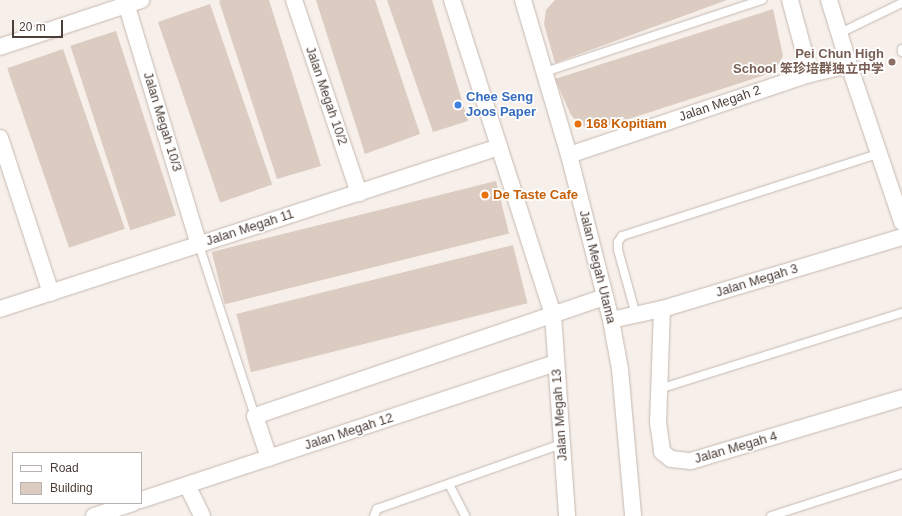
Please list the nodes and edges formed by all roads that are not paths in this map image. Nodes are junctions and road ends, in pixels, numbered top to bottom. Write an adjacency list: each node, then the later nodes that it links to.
1 (294, 0): 20 (street, Jalan Megah 10/2)
2 (452, 0): 17 (street, Jalan Megah 13)
3 (523, 0): 14 (street, Jalan Megah Utama)
4 (762, 0): 14 (lane)
5 (790, 0): 15 (street)
6 (830, 0): 9 (street)
7 (131, 2): 10 (street); 23 (street, Jalan Megah 10/3)
8 (902, 3): 9 (lane)
9 (840, 33): 13 (street)
10 (0, 47)
11 (902, 49): 12 (lane)
12 (902, 52)
13 (849, 65): 15 (street, Jalan Megah 2); 18 (street)
14 (545, 72): 19 (street, Jalan Megah Utama)
15 (810, 74): 19 (street, Jalan Megah 2)
16 (0, 138): 24 (street)
17 (500, 147): 20 (street, Jalan Megah 11); 29 (street, Jalan Megah 13)
18 (880, 153): 21 (street); 30 (lane)
19 (569, 155): 25 (street, Jalan Megah Utama)
20 (359, 193): 23 (street, Jalan Megah 11)
21 (902, 222)
22 (902, 237): 27 (street, Jalan Megah 3)
23 (199, 244): 24 (street, Jalan Megah 11); 35 (lane)
24 (51, 293): 26 (street, Jalan Megah 11)
25 (605, 297): 29 (street); 31 (street, Jalan Megah Utama)
26 (0, 309)
27 (662, 309): 30 (street, Jalan Megah 3); 33 (street, Jalan Megah 4)
28 (902, 313): 33 (lane)
29 (553, 315): 32 (street, Jalan Megah 13); 35 (street)
30 (636, 315): 31 (street, Jalan Megah 3)
31 (611, 320): 48 (street, Jalan Megah Utama)
32 (556, 363): 36 (street, Jalan Megah 13); 37 (street, Jalan Megah 12)
33 (659, 389): 34 (street, Jalan Megah 4)
34 (902, 398)
35 (255, 416): 37 (street)
36 (562, 444): 39 (lane); 47 (street, Jalan Megah 13)
37 (269, 458): 40 (street, Jalan Megah 12)
38 (902, 474): 49 (lane)
39 (448, 484): 45 (lane); 46 (lane)
40 (187, 485): 41 (street, Jalan Megah 12); 44 (street)
41 (142, 500)
42 (130, 504): 43 (street)
43 (94, 516)
44 (202, 516)
45 (374, 516)
46 (464, 516)
47 (567, 516)
48 (633, 516)
49 (771, 516)

